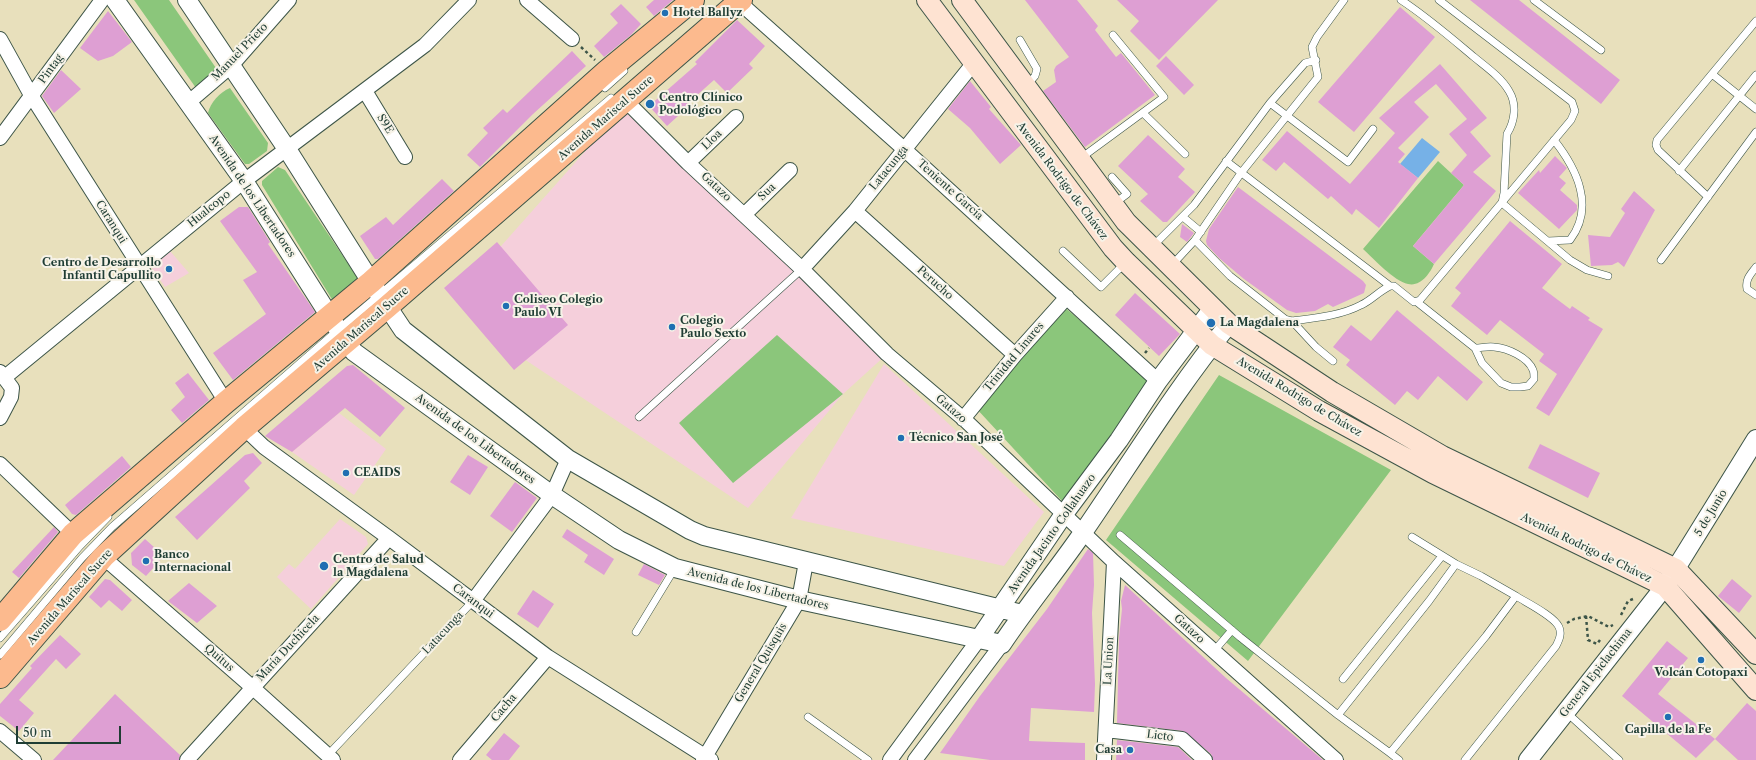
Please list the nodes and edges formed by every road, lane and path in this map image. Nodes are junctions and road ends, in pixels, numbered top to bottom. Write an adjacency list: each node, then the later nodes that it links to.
1 (102, 0): 31 (street, Pintag)
2 (116, 0): 34 (street, Avenida de los Libertadores)
3 (187, 0): 24 (street)
4 (469, 0): 29 (street, Hualcopo)
5 (527, 0): 18 (street)
6 (693, 0): 25 (main road, Avenida Mariscal Sucre)
7 (926, 0): 23 (main road, Avenida Rodrigo de Chávez)
8 (962, 0): 28 (main road, Avenida Rodrigo de Chávez)
9 (1344, 0): 21 (lane)
10 (1401, 0): 58 (lane)
11 (1439, 0): 43 (lane)
12 (1534, 0): 20 (lane)
13 (287, 1): 24 (street, Manuel Prieto)
14 (740, 1): 33 (main road, Avenida Mariscal Sucre); 45 (street, Teniente García)
15 (1756, 21): 26 (lane)
16 (1113, 35): 37 (lane)
17 (0, 39): 31 (street, Caranqui)
18 (572, 39): 25 (path)
19 (1020, 40): 28 (lane)
20 (1601, 50)
21 (1316, 60): 35 (lane); 38 (lane)
22 (633, 63): 30 (lane)
23 (973, 64): 45 (street, Latacunga); 69 (main road, Avenida Rodrigo de Chávez)
24 (231, 66): 34 (street, Manuel Prieto); 44 (street)
25 (607, 72): 77 (main road, Avenida Mariscal Sucre)
26 (1712, 74): 32 (lane); 52 (lane)
27 (1756, 75): 32 (lane)
28 (1026, 86): 48 (main road, Avenida Rodrigo de Chávez)
29 (365, 91): 44 (street, Hualcopo); 47 (street, S9E)
30 (597, 94)
31 (31, 95): 42 (street, Pintag); 71 (street, Caranqui)
32 (1739, 96): 36 (lane); 52 (lane)
33 (620, 98): 50 (street, Gatazo); 77 (main road, Avenida Mariscal Sucre)
34 (189, 102): 55 (street, Avenida de los Libertadores)
35 (1270, 102): 38 (lane); 49 (lane)
36 (1755, 105)
37 (1143, 113): 46 (lane); 48 (lane)
38 (1287, 116): 40 (lane); 53 (lane)
39 (736, 117): 50 (street, Lloa)
40 (1373, 129)
41 (1756, 132): 57 (lane)
42 (0, 138)
43 (1554, 140): 58 (lane); 65 (lane)
44 (287, 149): 55 (street, Hualcopo); 77 (street)
45 (904, 149): 60 (street, Latacunga); 79 (street, Teniente García)
46 (1185, 154)
47 (406, 157)
48 (1079, 159): 59 (main road, Avenida Rodrigo de Chávez)
49 (1226, 161): 53 (lane); 62 (lane)
50 (688, 163): 61 (street, Gatazo)
51 (790, 170): 61 (street, Sua)
52 (1679, 171): 57 (lane)
53 (1241, 173): 63 (lane); 76 (lane)
54 (1112, 177): 59 (lane)
55 (244, 181): 71 (street, Hualcopo); 84 (street, Avenida de los Libertadores)
56 (488, 188): 77 (lane)
57 (1708, 197): 68 (lane)
58 (1502, 203): 65 (lane); 80 (lane)
59 (1113, 205): 66 (main road, Avenida Rodrigo de Chávez)
60 (855, 211): 73 (street, Latacunga); 88 (street, Perucho)
61 (744, 214): 73 (street, Gatazo)
62 (1183, 217): 63 (lane); 66 (lane)
63 (1201, 232): 64 (lane)
64 (1195, 240): 70 (lane); 82 (lane)
65 (1548, 241): 74 (lane)
66 (1152, 247): 70 (main road, Avenida Rodrigo de Chávez)
67 (1063, 251): 69 (lane)
68 (1661, 260)
69 (1126, 262): 75 (main road, Avenida Rodrigo de Chávez)
70 (1170, 264): 75 (main road); 81 (main road, Avenida Rodrigo de Chávez)
71 (139, 266): 91 (street, Hualcopo); 93 (street, Caranqui)
72 (1756, 267): 78 (lane)
73 (802, 269): 94 (lane); 96 (street, Gatazo)
74 (1608, 276)
75 (1150, 284): 85 (main road, Avenida Rodrigo de Chávez)
76 (1390, 286): 80 (lane); 82 (lane)
77 (378, 293): 84 (main road, Avenida Mariscal Sucre); 84 (main road, Avenida Mariscal Sucre); 99 (street)
78 (1756, 295)
79 (1067, 297): 88 (street, Trinidad Linares); 92 (street, Teniente García)
80 (1417, 302): 87 (lane)
81 (1213, 308): 83 (main road, Avenida Rodrigo de Chávez); 85 (street, Avenida Jacinto Collahuazo)
82 (1292, 321): 90 (lane)
83 (1229, 324): 86 (street, Avenida Jacinto Collahuazo); 115 (main road, Avenida Rodrigo de Chávez)
84 (337, 327): 89 (lane); 93 (main road, Avenida Mariscal Sucre); 97 (main road, Avenida Mariscal Sucre); 101 (street, Avenida de los Libertadores); 134 (lane)
85 (1197, 329): 86 (main road, Avenida Rodrigo de Chávez); 92 (street, Avenida Jacinto Collahuazo)
86 (1212, 345): 104 (street, Avenida Jacinto Collahuazo); 116 (main road, Avenida Rodrigo de Chávez)
87 (1475, 348): 87 (lane)
88 (1015, 355): 96 (street, Trinidad Linares)
89 (291, 358)
90 (1333, 361)
91 (2, 374): 95 (street, Hualcopo)
92 (1158, 381): 103 (street, Avenida Jacinto Collahuazo)
93 (226, 402): 105 (main road, Avenida Mariscal Sucre)
94 (639, 417)
95 (0, 418)
96 (963, 419): 103 (street, Gatazo)
97 (244, 428): 108 (street, Caranqui); 110 (main road, Avenida Mariscal Sucre)
98 (1756, 439): 115 (street, 5 de Junio)
99 (568, 459): 101 (street, Latacunga); 111 (street)
100 (0, 464): 105 (street)
101 (552, 494): 114 (street, Avenida de los Libertadores); 119 (street, Latacunga)
102 (115, 511): 128 (lane)
103 (1064, 514): 104 (street, Gatazo); 120 (street, Avenida Jacinto Collahuazo)
104 (1083, 532): 112 (street, Gatazo); 121 (street, Avenida Jacinto Collahuazo)
105 (73, 534): 123 (main road, Avenida Mariscal Sucre)
106 (1120, 535): 126 (lane)
107 (1412, 537): 109 (lane)
108 (389, 538): 119 (street, Caranqui); 138 (street, María Duchicela)
109 (1442, 556): 113 (lane); 137 (lane)
110 (103, 557): 136 (main road, Avenida Mariscal Sucre); 138 (street, Quitus)
111 (806, 562): 118 (street, General Quisquis); 120 (street)
112 (1114, 562): 132 (street, Gatazo); 143 (street, La Union)
113 (1456, 564): 117 (lane); 141 (lane)
114 (675, 568): 118 (street, Avenida de los Libertadores); 127 (lane)
115 (1676, 569): 116 (street, 5 de Junio); 133 (main road, Avenida Rodrigo de Chávez)
116 (1665, 586): 139 (main road, Avenida Rodrigo de Chávez); 140 (street, General Epiclachima)
117 (1516, 596): 125 (lane); 145 (lane)
118 (799, 600): 129 (street, Avenida de los Libertadores); 147 (street, General Quisquis)
119 (473, 601): 135 (street, Caranqui); 146 (lane, Latacunga)
120 (1000, 609): 121 (street); 129 (street, Avenida Jacinto Collahuazo)
121 (1022, 614): 131 (street, Avenida Jacinto Collahuazo)
122 (1586, 616): 124 (path); 125 (path); 130 (path)
123 (0, 620)
124 (1613, 625)
125 (1560, 628): 158 (lane)
126 (1232, 630): 132 (lane); 141 (lane)
127 (636, 632)
128 (0, 638)
129 (979, 639): 131 (street, Avenida de los Libertadores); 152 (street, Avenida Jacinto Collahuazo)
130 (1602, 639)
131 (1002, 644): 153 (street, Avenida Jacinto Collahuazo)
132 (1214, 651): 156 (street, Gatazo)
133 (1756, 654)
134 (0, 655)
135 (548, 657): 147 (street, Caranqui); 150 (street, Cacha)
136 (0, 677)
137 (1343, 679)
138 (252, 687): 146 (street, Quitus); 149 (street, María Duchicela)
139 (1756, 690)
140 (1566, 712): 159 (street, General Epiclachima); 160 (lane)
141 (1338, 715): 145 (lane)
142 (808, 717): 151 (lane)
143 (1106, 730): 154 (street, La Union); 155 (street, Licto)
144 (0, 731): 148 (street)
145 (1390, 753): 157 (lane)
146 (330, 758)
147 (706, 759)
148 (34, 760)
149 (188, 760)
150 (460, 760)
151 (868, 760)
152 (890, 760)
153 (915, 760)
154 (1104, 760)
155 (1205, 760)
156 (1336, 760)
157 (1399, 760)
158 (1465, 760)
159 (1528, 760)
160 (1619, 760)

